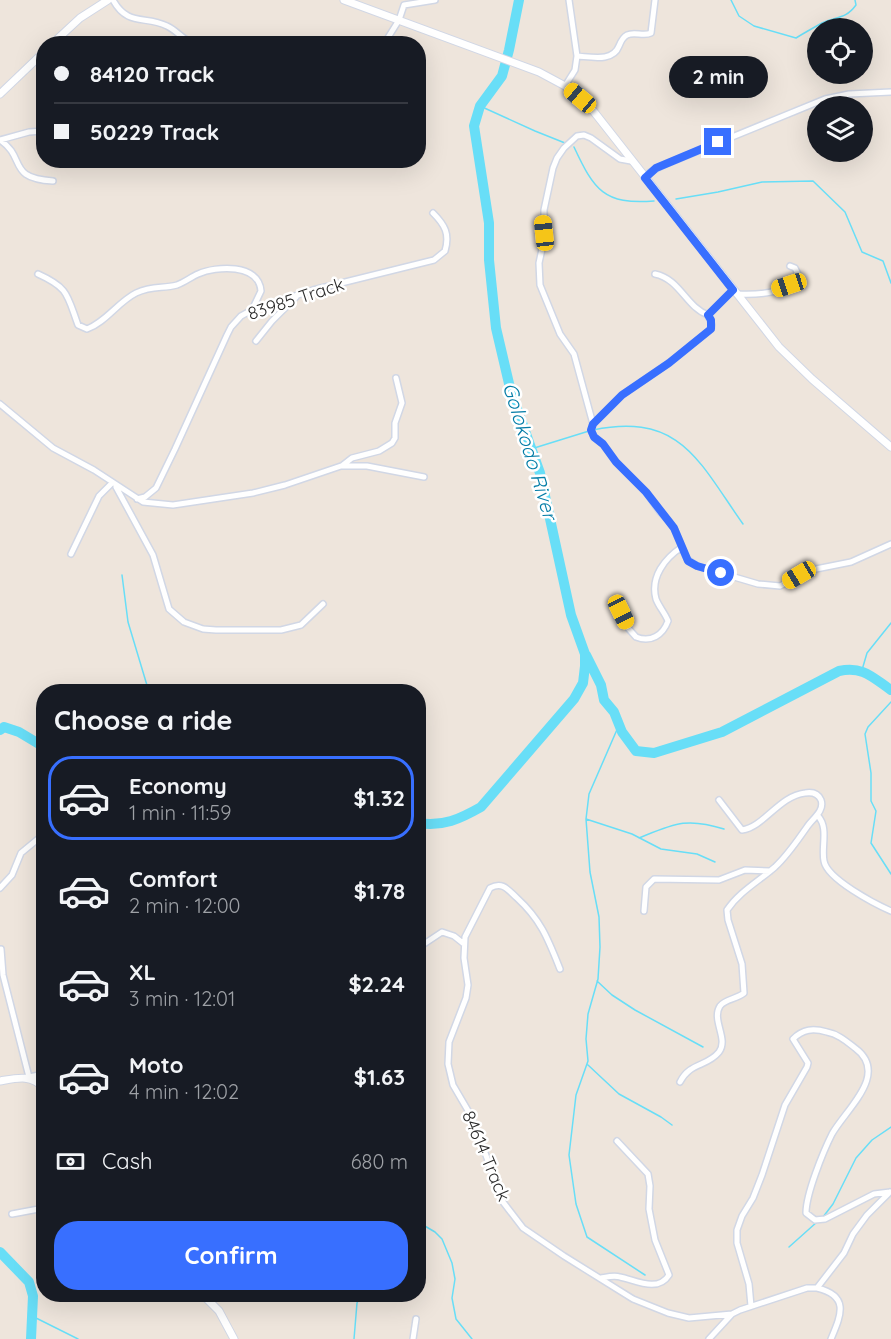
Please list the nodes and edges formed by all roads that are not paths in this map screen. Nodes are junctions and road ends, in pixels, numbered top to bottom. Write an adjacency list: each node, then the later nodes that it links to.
1 (108, 0): 10 (street)
2 (113, 0): 11 (street)
3 (344, 0): 9 (street)
4 (398, 0): 8 (street)
5 (435, 0): 8 (street)
6 (569, 0): 13 (street)
7 (655, 0): 13 (street)
8 (404, 5): 9 (street)
9 (399, 20): 12 (street); 15 (street)
10 (61, 36)
11 (179, 36)
12 (389, 36)
13 (577, 56): 15 (street)
14 (36, 60): 17 (street)
15 (565, 86): 20 (street)
16 (891, 92): 21 (street)
17 (0, 94)
18 (36, 132): 19 (street)
19 (0, 140): 22 (street)
20 (632, 161): 21 (street); 34 (street)
21 (645, 178): 27 (street)
22 (53, 181)
23 (433, 213): 28 (street, 83985 Track)
24 (790, 266): 27 (street)
25 (38, 274): 29 (street)
26 (655, 274): 30 (street)
27 (735, 292): 30 (street); 35 (street)
28 (299, 294): 29 (street, 83985 Track); 31 (street)
29 (252, 310): 39 (street, 83985 Track)
30 (708, 315): 34 (street)
31 (256, 341)
32 (396, 378): 36 (street)
33 (0, 404): 38 (street)
34 (593, 424): 41 (street)
35 (891, 447)
36 (341, 466): 37 (street); 39 (street)
37 (424, 477)
38 (114, 484): 39 (street); 42 (street); 44 (street)
39 (137, 499)
40 (891, 544): 41 (street)
41 (682, 548): 43 (street)
42 (71, 554)
43 (617, 603)
44 (323, 604)
45 (719, 800): 46 (street)
46 (818, 816): 48 (street); 51 (street)
47 (36, 841): 49 (street)
48 (770, 871): 50 (street); 60 (street)
49 (0, 888)
50 (644, 911)
51 (891, 911)
52 (426, 943): 53 (street)
53 (464, 944): 55 (street, 84614 Track); 65 (street, 84614 Track)
54 (1, 949): 57 (street)
55 (560, 969)
56 (36, 1076): 57 (street)
57 (29, 1077): 58 (street); 59 (street)
58 (0, 1081)
59 (36, 1081)
60 (680, 1083)
61 (617, 1141): 65 (street)
62 (891, 1191): 66 (street); 68 (street)
63 (36, 1210): 64 (street)
64 (12, 1214)
65 (601, 1278): 69 (street, 84614 Track)
66 (817, 1288): 68 (street); 74 (street)
67 (210, 1302): 71 (street)
68 (751, 1306): 69 (street)
69 (732, 1314): 73 (street)
70 (416, 1319): 72 (street)
71 (234, 1339)
72 (413, 1339)
73 (709, 1339)
74 (831, 1339)

